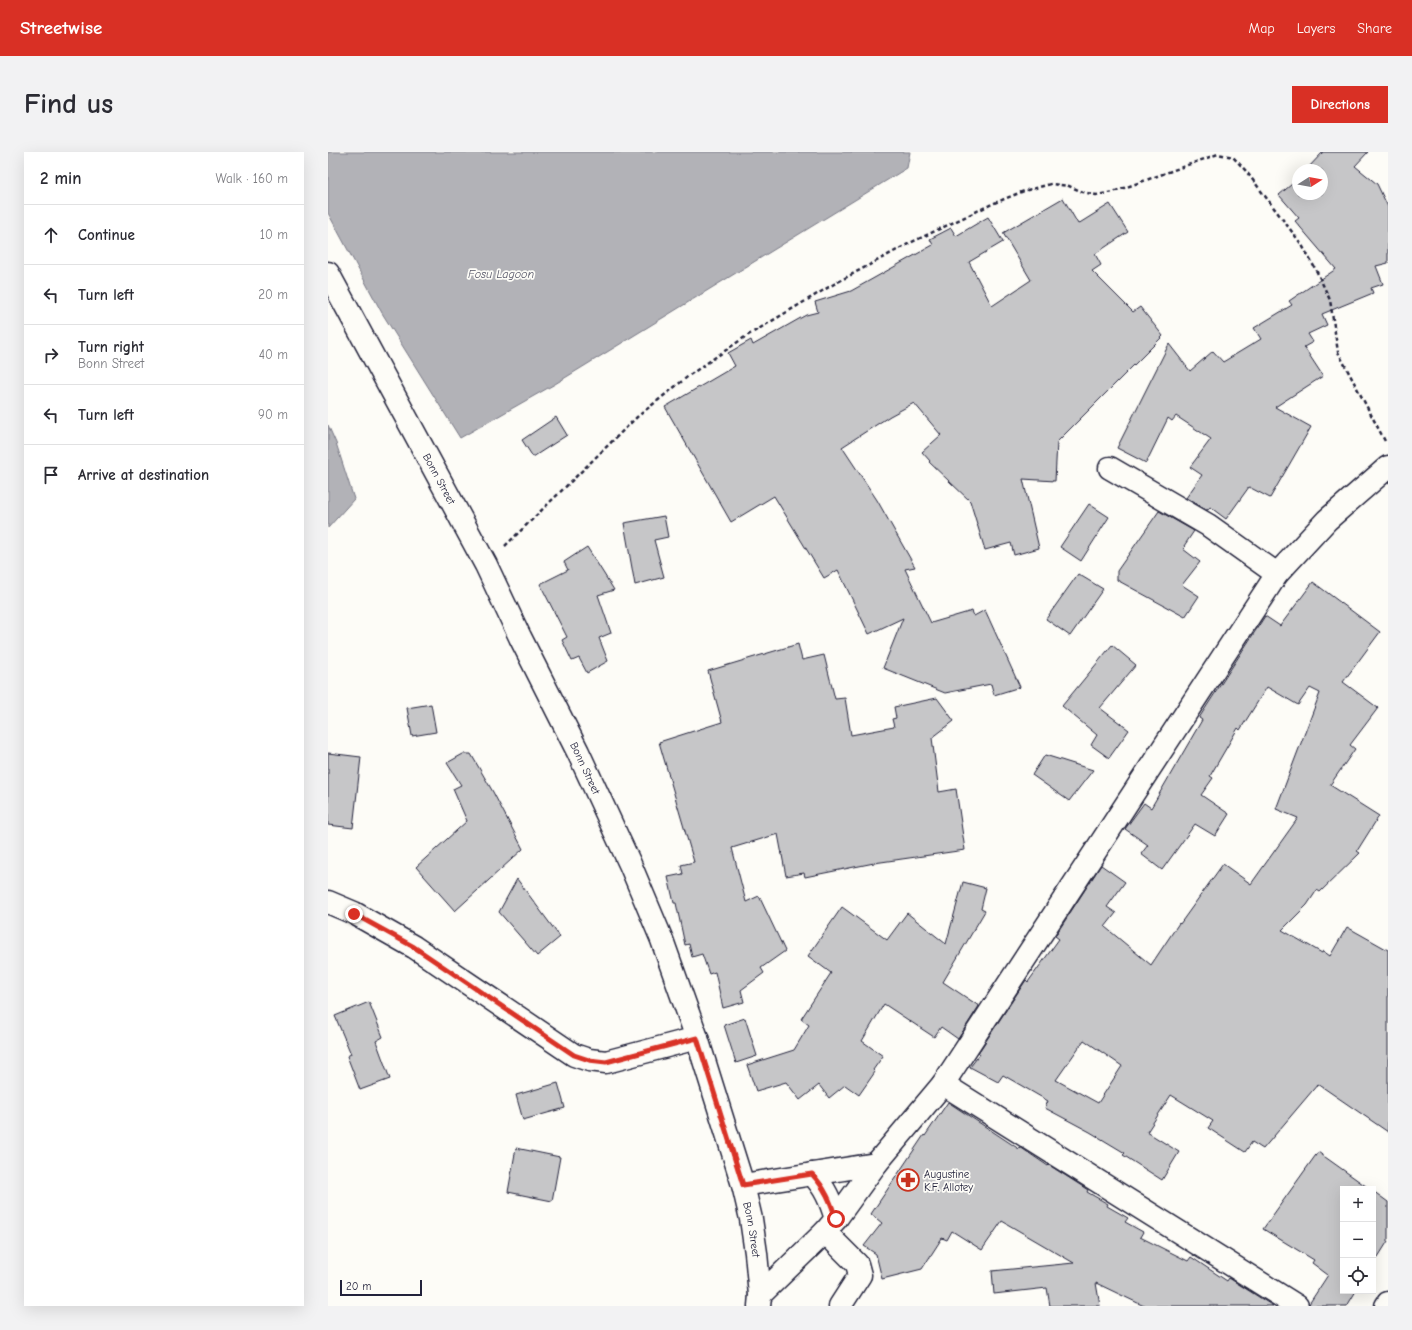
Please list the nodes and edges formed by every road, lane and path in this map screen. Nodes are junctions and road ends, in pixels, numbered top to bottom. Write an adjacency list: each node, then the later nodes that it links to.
1 (328, 273): 5 (street, Bonn Street)
2 (1388, 448): 5 (path)
3 (1388, 467): 6 (street)
4 (1110, 468): 6 (street)
5 (486, 565): 8 (street, Bonn Street)
6 (1277, 574): 9 (street)
7 (328, 902): 8 (street)
8 (697, 1038): 12 (street, Bonn Street)
9 (943, 1084): 10 (street); 17 (street)
10 (876, 1164): 11 (street); 13 (street)
11 (812, 1174): 12 (street); 13 (street)
12 (743, 1185): 14 (street, Bonn Street)
13 (830, 1225): 14 (street); 16 (street)
14 (759, 1301)
15 (1388, 1303): 18 (street)
16 (840, 1306)
17 (1297, 1306)
18 (1386, 1306)

